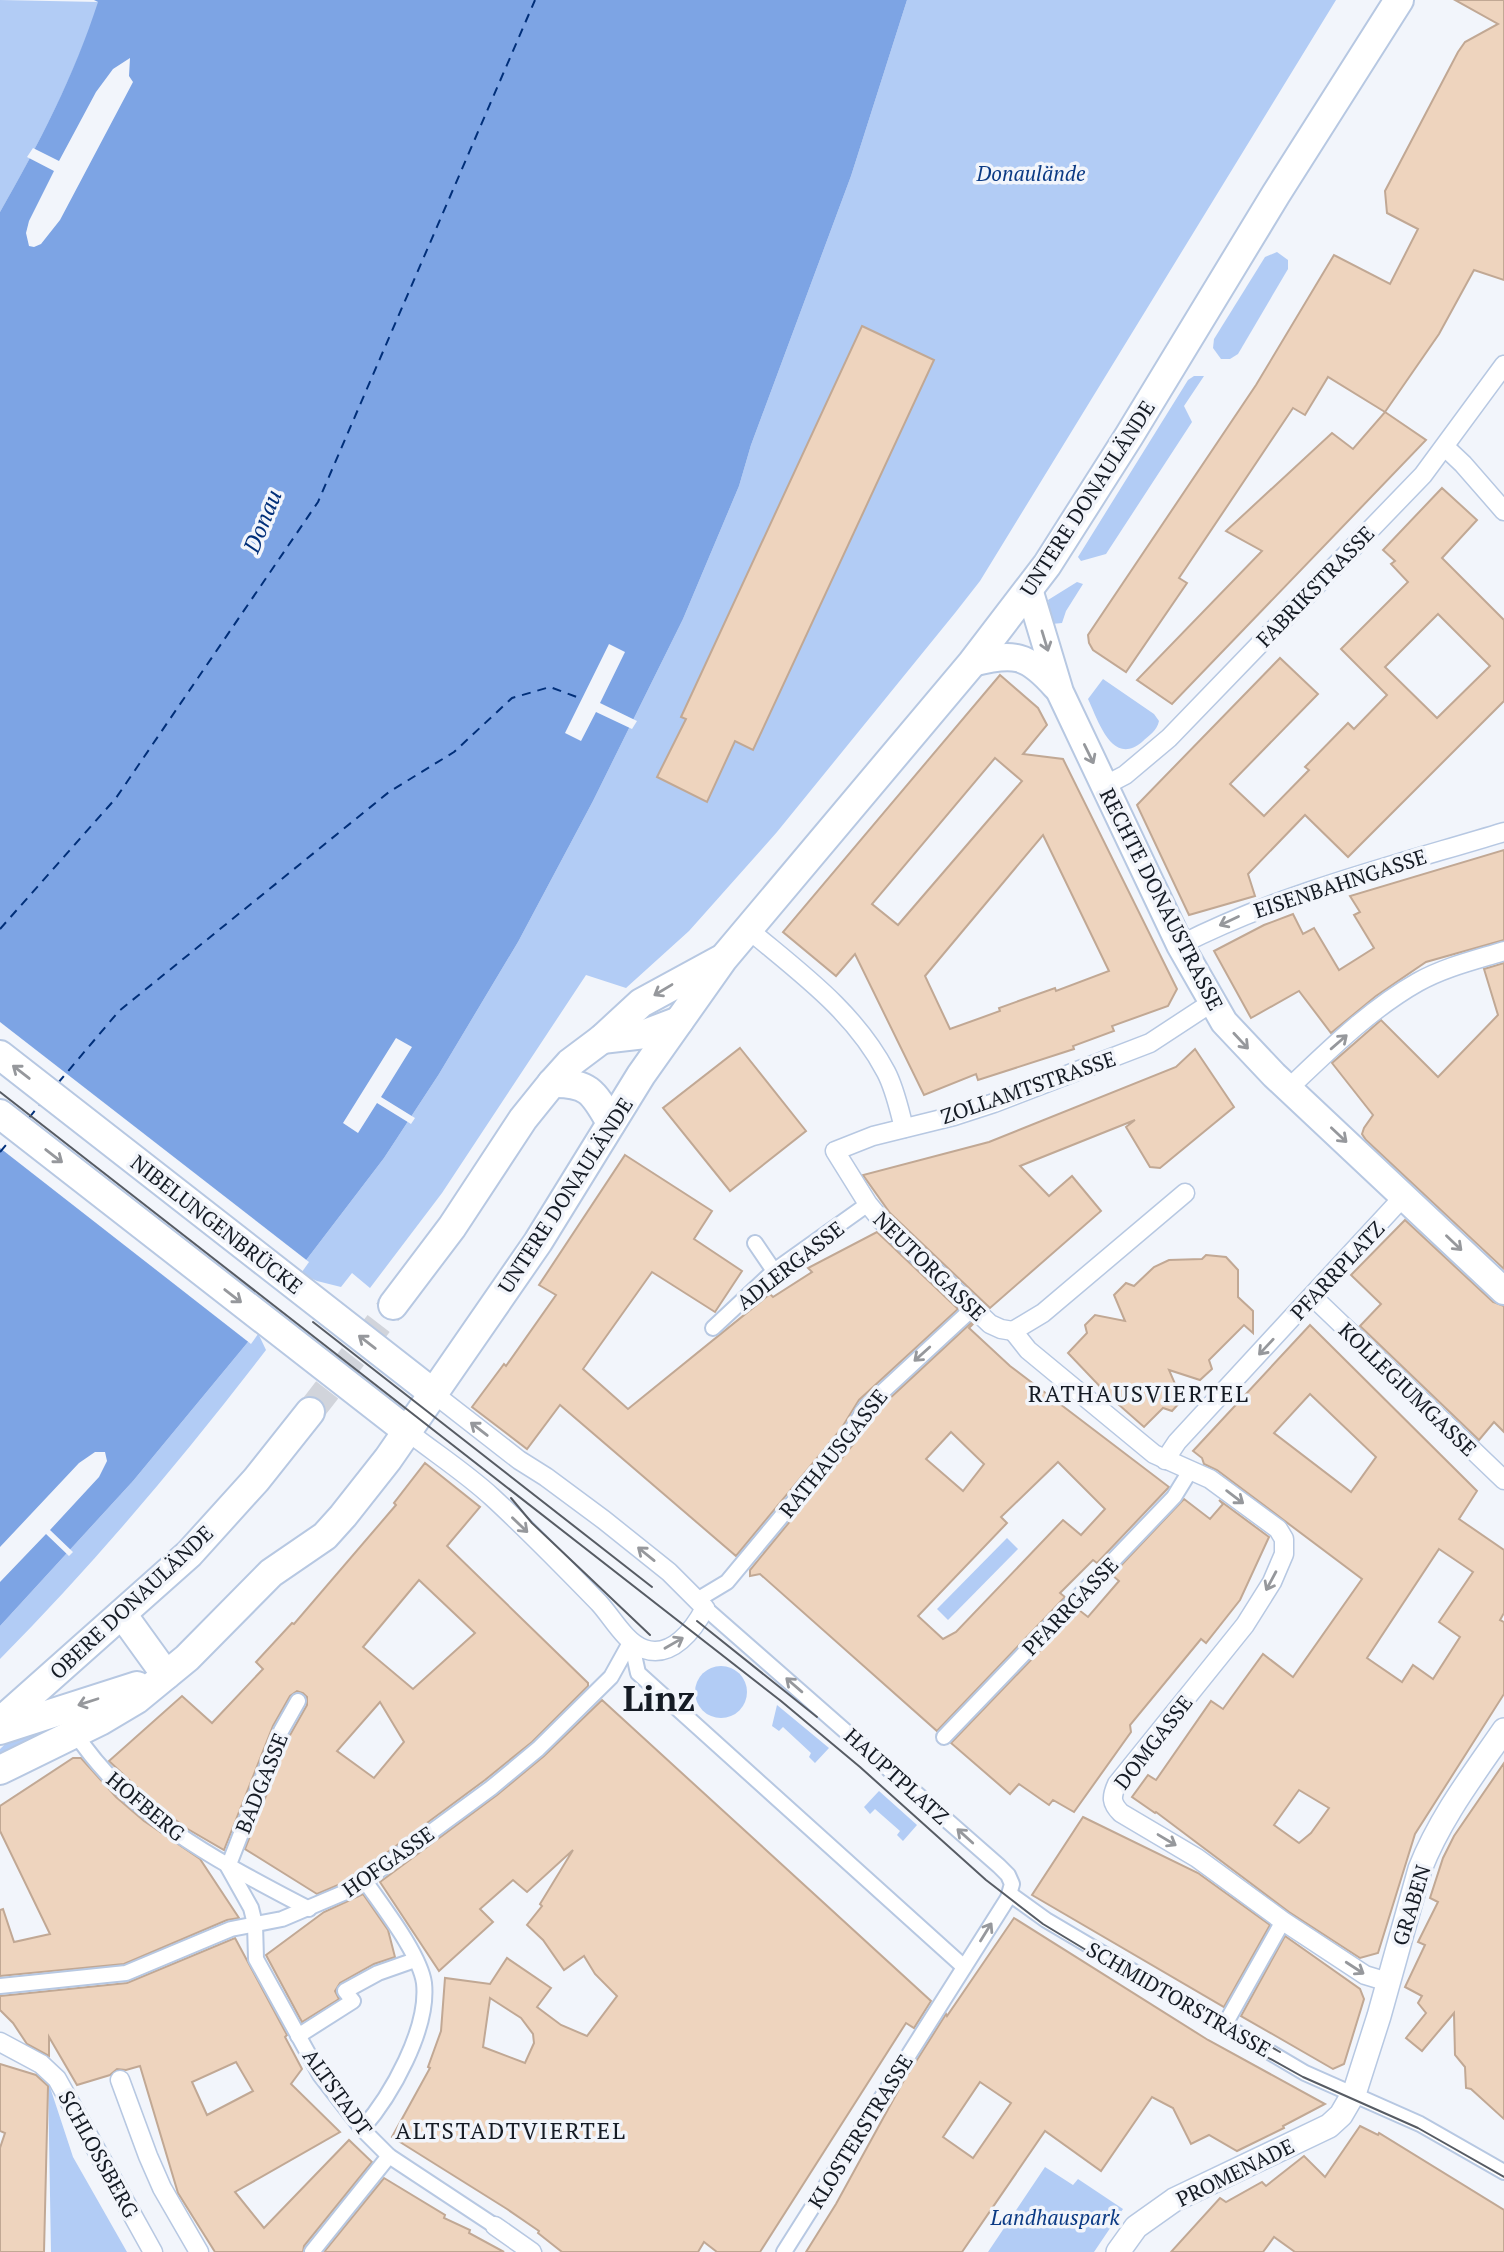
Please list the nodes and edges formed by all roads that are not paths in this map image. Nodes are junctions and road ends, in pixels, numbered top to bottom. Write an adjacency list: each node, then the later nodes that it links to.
1 (1399, 0): 5 (main road, UNTERE DONAULÄNDE)
2 (1504, 365): 3 (street, FABRIKSTRASSE)
3 (1445, 447): 4 (street); 8 (street, FABRIKSTRASSE)
4 (1504, 511)
5 (1029, 589): 6 (main road, UNTERE DONAULÄNDE); 7 (main road, RECHTE DONAUSTRASSE, one-way to 7)
6 (972, 663): 7 (main road, RECHTE DONAUSTRASSE); 10 (main road, UNTERE DONAULÄNDE)
7 (1060, 692): 8 (main road, RECHTE DONAUSTRASSE, one-way to 8)
8 (1104, 786): 11 (main road, RECHTE DONAUSTRASSE)
9 (1504, 832): 11 (street, EISENBAHNGASSE, one-way to 11)
10 (748, 929): 13 (main road, UNTERE DONAULÄNDE); 22 (street)
11 (1180, 945): 14 (main road, RECHTE DONAUSTRASSE)
12 (1504, 951): 19 (street, one-way to 12)
13 (723, 959): 15 (main road, UNTERE DONAULÄNDE); 16 (main road, UNTERE DONAULÄNDE, one-way to 16)
14 (1211, 1003): 19 (main road, RECHTE DONAUSTRASSE, one-way to 19); 22 (street, ZOLLAMTSTRASSE)
15 (679, 1021): 16 (main road); 21 (main road, UNTERE DONAULÄNDE)
16 (602, 1039): 18 (main road, UNTERE DONAULÄNDE)
17 (0, 1055): 35 (main road, NIBELUNGENBRÜCKE, one-way to 17)
18 (552, 1083): 21 (main road); 31 (main road, UNTERE DONAULÄNDE)
19 (1289, 1088): 25 (main road, one-way to 25)
20 (0, 1114): 37 (main road, one-way to 37)
21 (611, 1123): 35 (main road, UNTERE DONAULÄNDE)
22 (904, 1128): 23 (street, ZOLLAMTSTRASSE)
23 (835, 1151): 26 (street, NEUTORGASSE)
24 (1185, 1193): 34 (street)
25 (1404, 1196): 29 (main road, one-way to 29); 30 (street, PFARRPLATZ)
26 (868, 1204): 28 (street, ADLERGASSE); 32 (street, NEUTORGASSE)
27 (755, 1243): 28 (street)
28 (774, 1271): 33 (street, ADLERGASSE)
29 (1504, 1291)
30 (1312, 1297): 38 (street, PFARRPLATZ, one-way to 38); 40 (street, KOLLEGIUMGASSE)
31 (393, 1305)
32 (972, 1308): 34 (street, NEUTORGASSE); 41 (street, RATHAUSGASSE, one-way to 41)
33 (713, 1328)
34 (1013, 1331): 38 (street)
35 (433, 1393): 37 (main road, UNTERE DONAULÄNDE); 41 (street, HAUPTPLATZ, one-way to 35)
36 (310, 1412): 42 (main road, OBERE DONAULÄNDE)
37 (407, 1431): 43 (street, one-way to 43); 44 (main road, UNTERE DONAULÄNDE)
38 (1165, 1460): 39 (street)
39 (1190, 1471): 50 (street, PFARRGASSE); 56 (street, DOMGASSE, one-way to 56)
40 (1504, 1480)
41 (701, 1604): 43 (street, one-way to 41); 54 (street, HAUPTPLATZ, one-way to 41)
42 (122, 1614): 44 (main road); 46 (main road, OBERE DONAULÄNDE)
43 (631, 1641): 53 (street, HOFGASSE); 59 (street)
44 (166, 1675): 47 (main road, one-way to 47); 49 (main road, UNTERE DONAULÄNDE)
45 (298, 1701): 52 (street, BADGASSE)
46 (0, 1722)
47 (0, 1730)
48 (1504, 1730): 60 (street, GRABEN)
49 (75, 1733): 51 (main road, UNTERE DONAULÄNDE); 52 (street, HOFBERG)
50 (944, 1737)
51 (0, 1770)
52 (228, 1867): 55 (street, HOFBERG); 57 (street, HOFBERG)
53 (365, 1881): 55 (street, HOFGASSE); 58 (street)
54 (1010, 1894): 59 (street, one-way to 54); 62 (street, SCHMIDTORSTRASSE)
55 (309, 1909): 57 (street, HOFGASSE)
56 (1283, 1921): 60 (street, DOMGASSE, one-way to 60); 62 (street)
57 (255, 1924): 61 (street, HOFGASSE); 63 (street, ALTSTADT)
58 (415, 1961): 63 (street); 67 (street)
59 (964, 1967): 76 (street, KLOSTERSTRASSE)
60 (1388, 1982): 66 (street, GRABEN)
61 (0, 1986)
62 (1224, 2026): 66 (street, SCHMIDTORSTRASSE)
63 (298, 2036): 67 (street, ALTSTADT)
64 (0, 2042): 72 (street, SCHLOSSBERG)
65 (120, 2080): 73 (street)
66 (1353, 2095): 69 (street, SCHMIDTORSTRASSE); 77 (street, PROMENADE)
67 (362, 2129): 68 (street, ALTSTADT)
68 (389, 2156): 70 (street, ALTSTADT); 74 (street)
69 (1504, 2172)
70 (495, 2226): 71 (street, ALTSTADT)
71 (511, 2246): 75 (street, ALTSTADT)
72 (153, 2252)
73 (199, 2252)
74 (312, 2252)
75 (532, 2252)
76 (784, 2252)
77 (1118, 2252)

